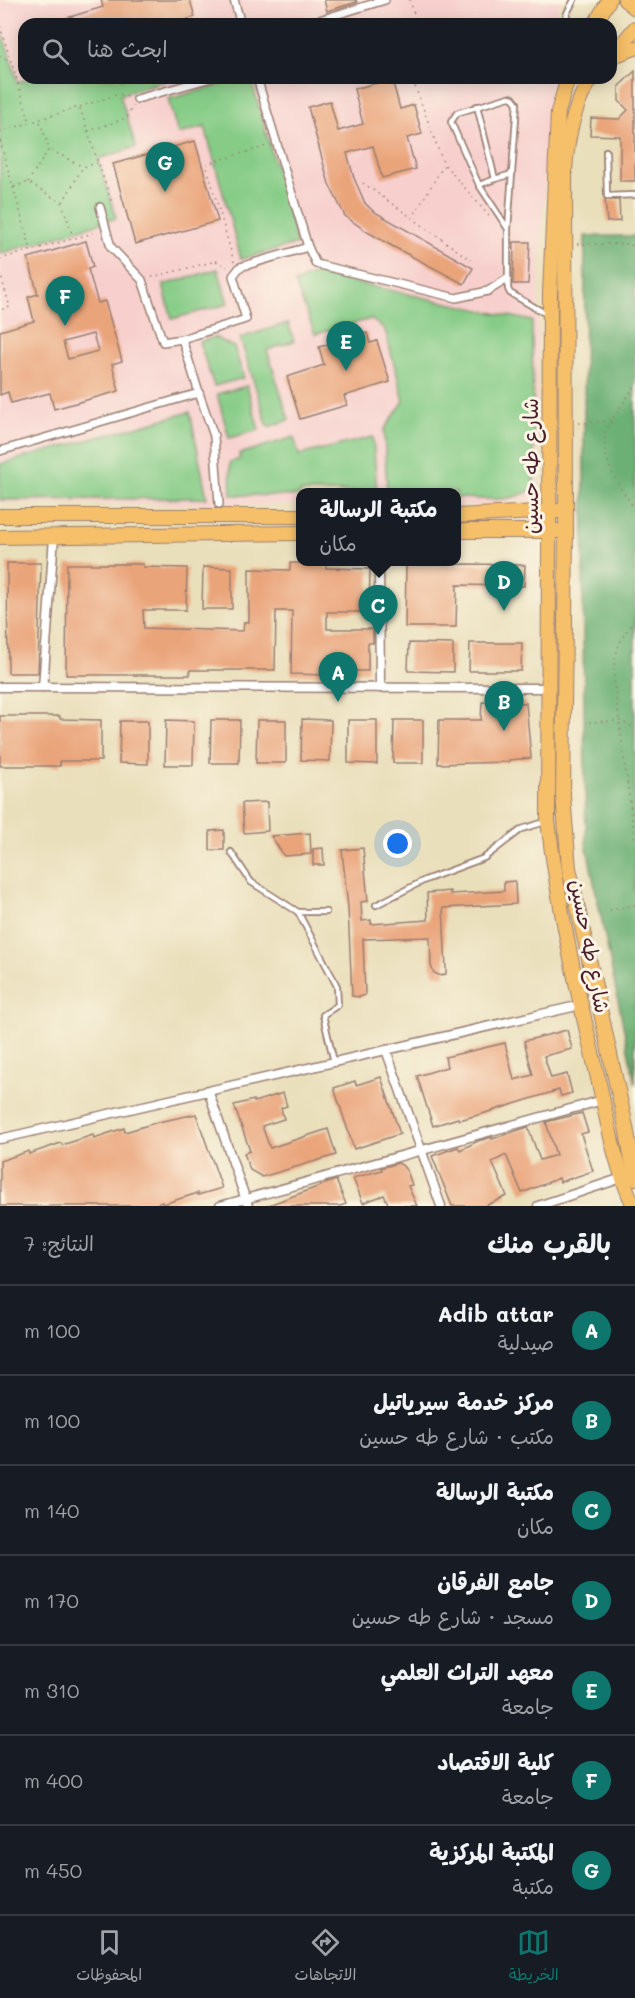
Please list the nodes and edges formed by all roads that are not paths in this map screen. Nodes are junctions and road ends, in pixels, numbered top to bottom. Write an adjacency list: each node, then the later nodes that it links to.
1 (234, 0): 7 (street)
2 (386, 0): 8 (street)
3 (574, 0): 9 (lane)
4 (609, 0): 10 (main road)
5 (626, 0): 6 (main road)
6 (635, 8)
7 (239, 18)
8 (326, 18)
9 (566, 18)
10 (598, 18)
11 (635, 28): 13 (main road)
12 (635, 48): 14 (main road)
13 (617, 50)
14 (617, 55)
15 (190, 84): 19 (street)
16 (259, 84): 28 (street)
17 (566, 84): 30 (main road, شارع طه حسين)
18 (589, 84): 36 (main road, شارع طه حسين)
19 (137, 99)
20 (477, 106): 22 (lane); 23 (lane); 24 (lane)
21 (606, 151): 25 (lane)
22 (512, 174): 23 (lane); 27 (lane)
23 (495, 179): 24 (lane)
24 (479, 185): 27 (lane)
25 (635, 195)
26 (100, 207): 31 (street)
27 (508, 229): 29 (lane)
28 (308, 248): 29 (street); 31 (street)
29 (507, 279): 30 (lane)
30 (550, 316): 35 (main road, شارع طه حسين)
31 (183, 339): 32 (street)
32 (199, 393): 33 (street); 34 (street)
33 (0, 451)
34 (219, 504)
35 (549, 511): 36 (main road); 39 (main road); 41 (main road, شارع طه حسين)
36 (566, 511): 42 (main road, شارع طه حسين)
37 (0, 516): 38 (main road)
38 (296, 516)
39 (461, 516)
40 (461, 531): 41 (main road)
41 (550, 531): 42 (main road); 50 (main road, شارع طه حسين)
42 (566, 531): 63 (main road, شارع طه حسين)
43 (296, 533): 45 (main road)
44 (0, 537): 45 (main road)
45 (54, 537): 48 (street)
46 (379, 566): 49 (street)
47 (0, 687): 48 (street)
48 (43, 687): 49 (street)
49 (380, 688): 50 (street)
50 (547, 688): 51 (main road, شارع طه حسين)
51 (548, 821): 53 (lane); 56 (main road, شارع طه حسين)
52 (231, 852): 54 (lane)
53 (376, 905)
54 (298, 912): 55 (lane); 58 (lane)
55 (326, 912)
56 (581, 1005): 57 (street); 60 (main road, شارع طه حسين)
57 (386, 1050): 58 (street); 62 (street)
58 (334, 1062): 59 (street)
59 (208, 1090): 61 (street); 64 (street)
60 (603, 1100): 62 (street); 63 (main road, شارع طه حسين)
61 (0, 1139)
62 (421, 1151): 64 (street); 66 (street)
63 (629, 1178): 67 (street); 68 (main road, شارع طه حسين)
64 (247, 1202): 65 (street)
65 (220, 1206)
66 (441, 1206)
67 (541, 1206)
68 (634, 1206)

